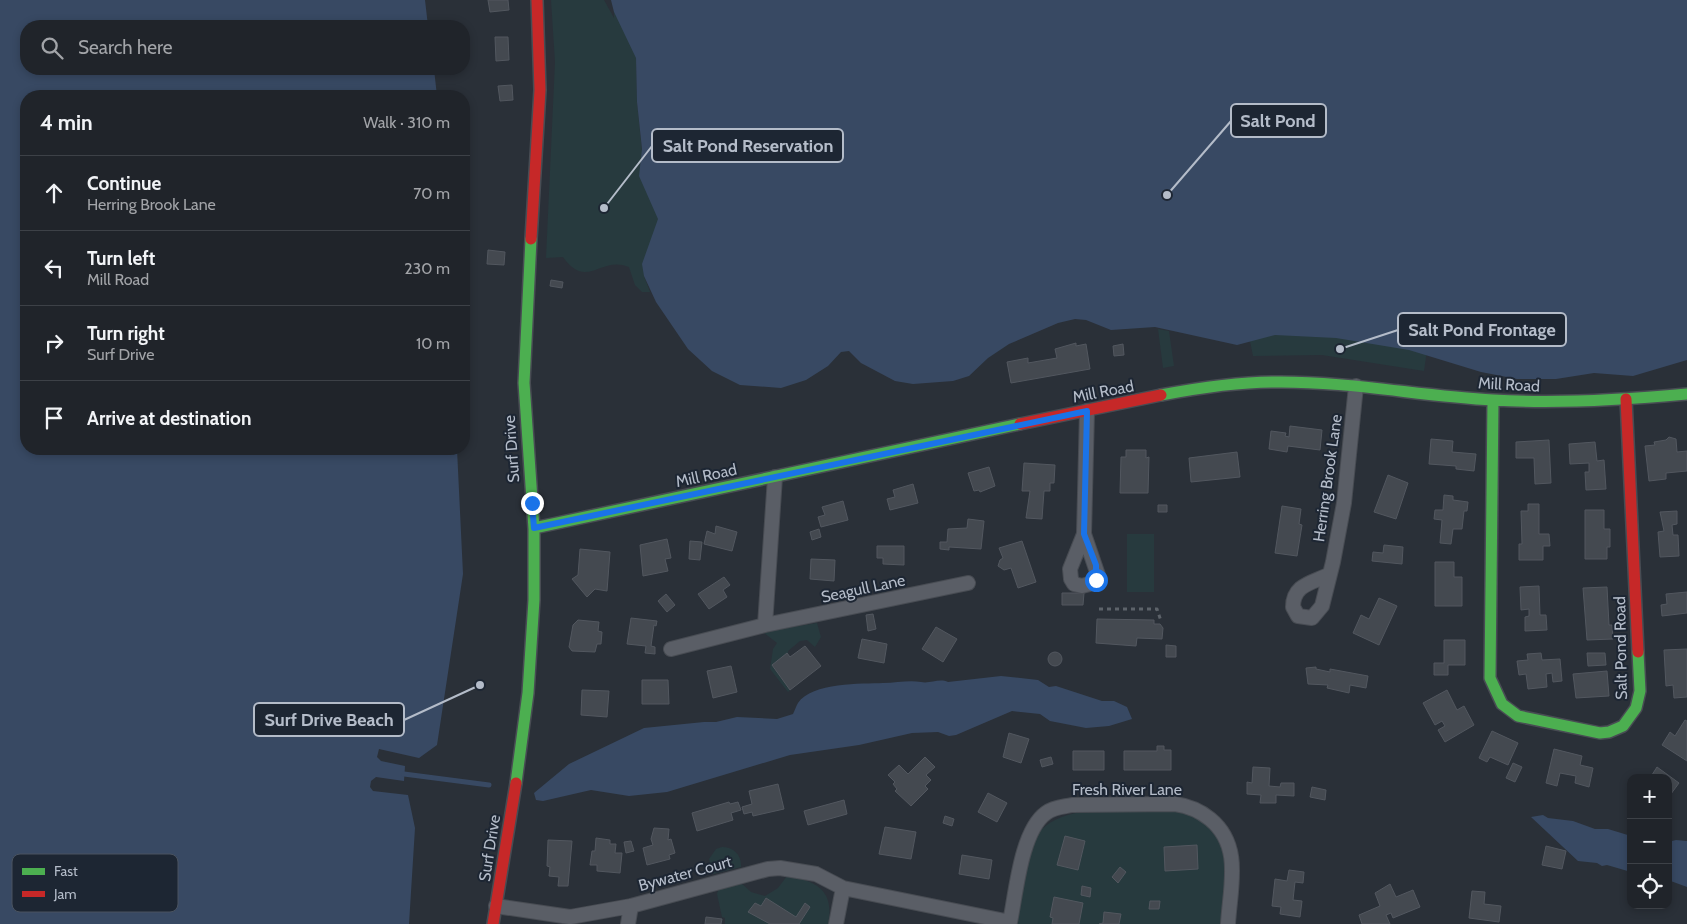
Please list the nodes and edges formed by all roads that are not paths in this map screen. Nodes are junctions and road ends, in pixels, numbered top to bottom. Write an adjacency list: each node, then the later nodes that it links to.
1 (537, 0): 8 (street, Surf Drive)
2 (1356, 386): 5 (street, Mill Road); 6 (street, Mill Road); 10 (street, Herring Brook Lane)
3 (1687, 394): 4 (street, Mill Road)
4 (1626, 399): 5 (street, Mill Road); 5 (street, Salt Pond Road)
5 (1493, 400)
6 (1087, 411): 7 (street, Mill Road); 9 (street)
7 (775, 477): 8 (street, Mill Road); 12 (street)
8 (534, 528): 15 (street, Surf Drive)
9 (1084, 534)
10 (1330, 574)
11 (968, 583): 12 (street, Seagull Lane)
12 (765, 625): 13 (street, Seagull Lane)
13 (671, 649)
14 (843, 888): 16 (street, Bywater Court); 17 (street, Fresh River Lane); 20 (street)
15 (496, 906): 16 (street, Bywater Court); 18 (street, Surf Drive)
16 (631, 906): 19 (street)
17 (1010, 923): 21 (street, Fresh River Lane)
18 (493, 924)
19 (628, 924)
20 (836, 924)
21 (1228, 924)

